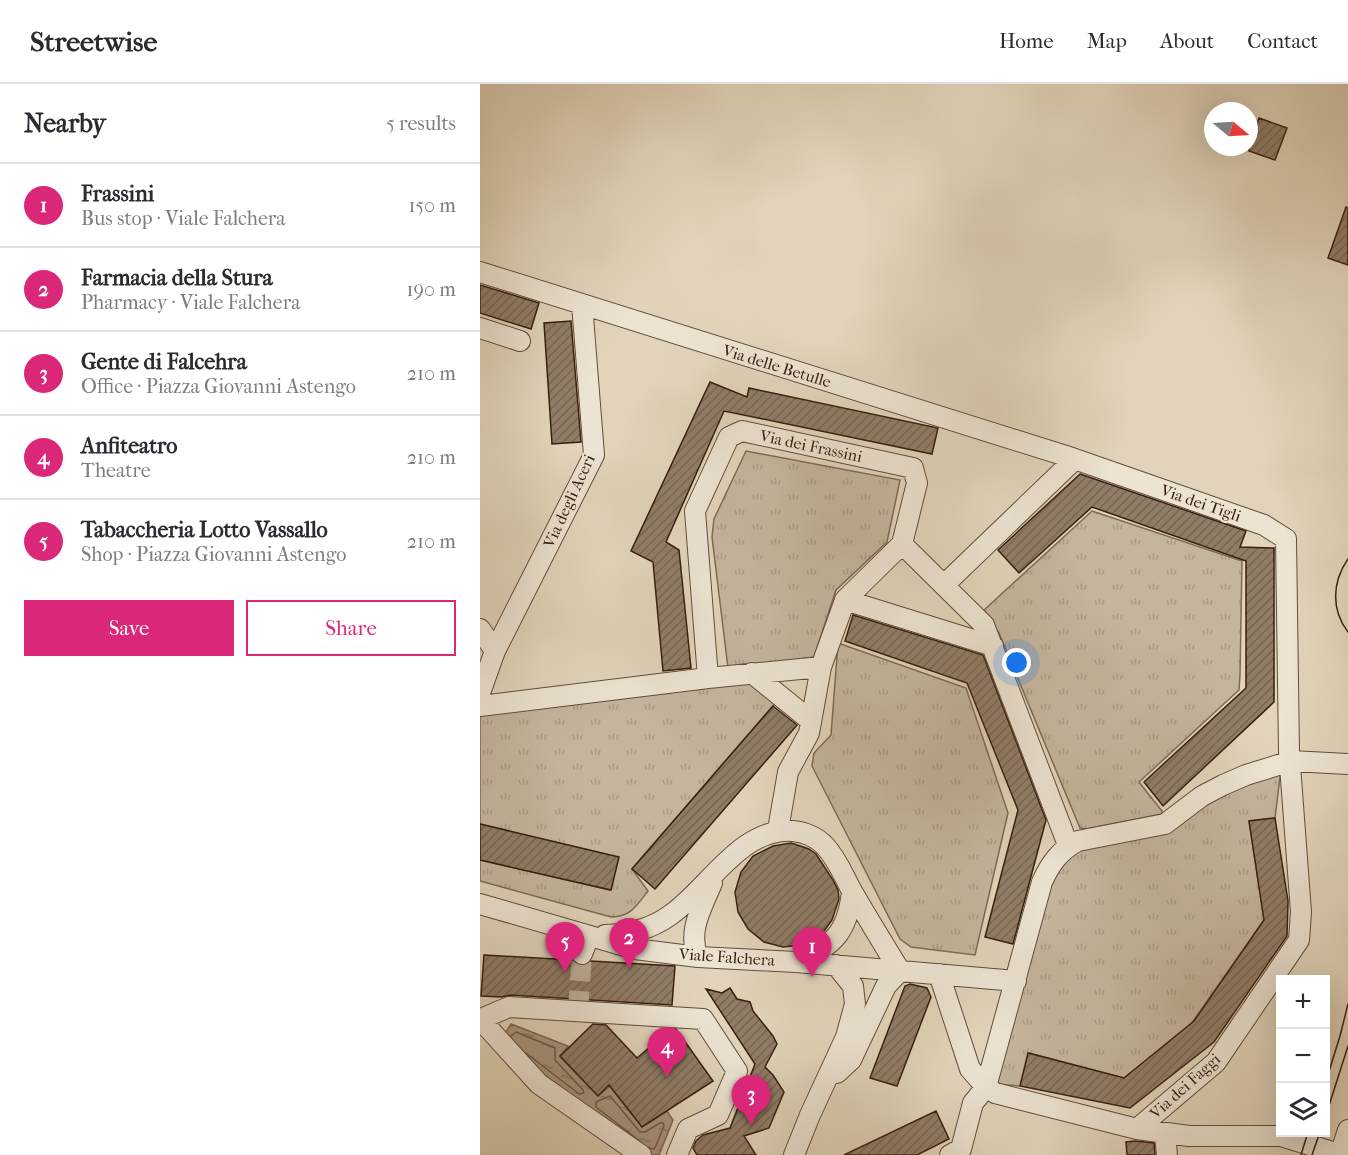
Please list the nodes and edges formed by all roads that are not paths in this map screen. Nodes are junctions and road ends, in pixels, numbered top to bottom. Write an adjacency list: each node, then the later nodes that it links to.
1 (480, 272): 2 (street, Via delle Betulle)
2 (582, 304): 5 (street, Via delle Betulle); 11 (street, Via degli Aceri)
3 (480, 328): 4 (street)
4 (520, 341)
5 (1075, 459): 7 (street); 20 (street, Via dei Tigli)
6 (902, 544): 7 (street); 8 (street); 15 (street, Via dei Frassini)
7 (944, 585): 10 (street)
8 (845, 600): 10 (street); 12 (street)
9 (480, 629): 11 (street)
10 (993, 646): 23 (street)
11 (495, 651): 13 (street, Via degli Aceri)
12 (821, 667): 14 (street); 19 (street)
13 (487, 674): 16 (street, Via degli Aceri); 17 (street)
14 (752, 674): 15 (street); 19 (street)
15 (708, 678): 17 (street)
16 (480, 693)
17 (510, 703): 18 (street)
18 (480, 706)
19 (811, 721): 22 (street)
20 (1291, 761): 21 (street); 23 (street); 37 (street, Via dei Faggi)
21 (1348, 764)
22 (778, 830): 24 (street); 25 (street)
23 (1068, 845): 33 (street)
24 (715, 875): 27 (street); 28 (street)
25 (852, 891): 29 (street); 31 (street)
26 (480, 904): 27 (street, Viale Falchera)
27 (586, 945): 28 (street, Viale Falchera)
28 (698, 957): 29 (street, Viale Falchera)
29 (796, 962): 30 (street, Viale Falchera)
30 (836, 965): 31 (street, Viale Falchera); 35 (street)
31 (900, 971): 32 (street, Viale Falchera); 35 (street)
32 (939, 974): 33 (street, Viale Falchera); 36 (street)
33 (1016, 981): 36 (street)
34 (480, 1019): 40 (street); 41 (street)
35 (828, 1079): 42 (street)
36 (986, 1087): 37 (street, Via dei Faggi); 43 (street)
37 (1137, 1129): 39 (street)
38 (1348, 1130): 45 (street)
39 (1165, 1134): 44 (street); 45 (street)
40 (641, 1155)
41 (677, 1155)
42 (794, 1155)
43 (950, 1155)
44 (1167, 1155)
45 (1340, 1155)

